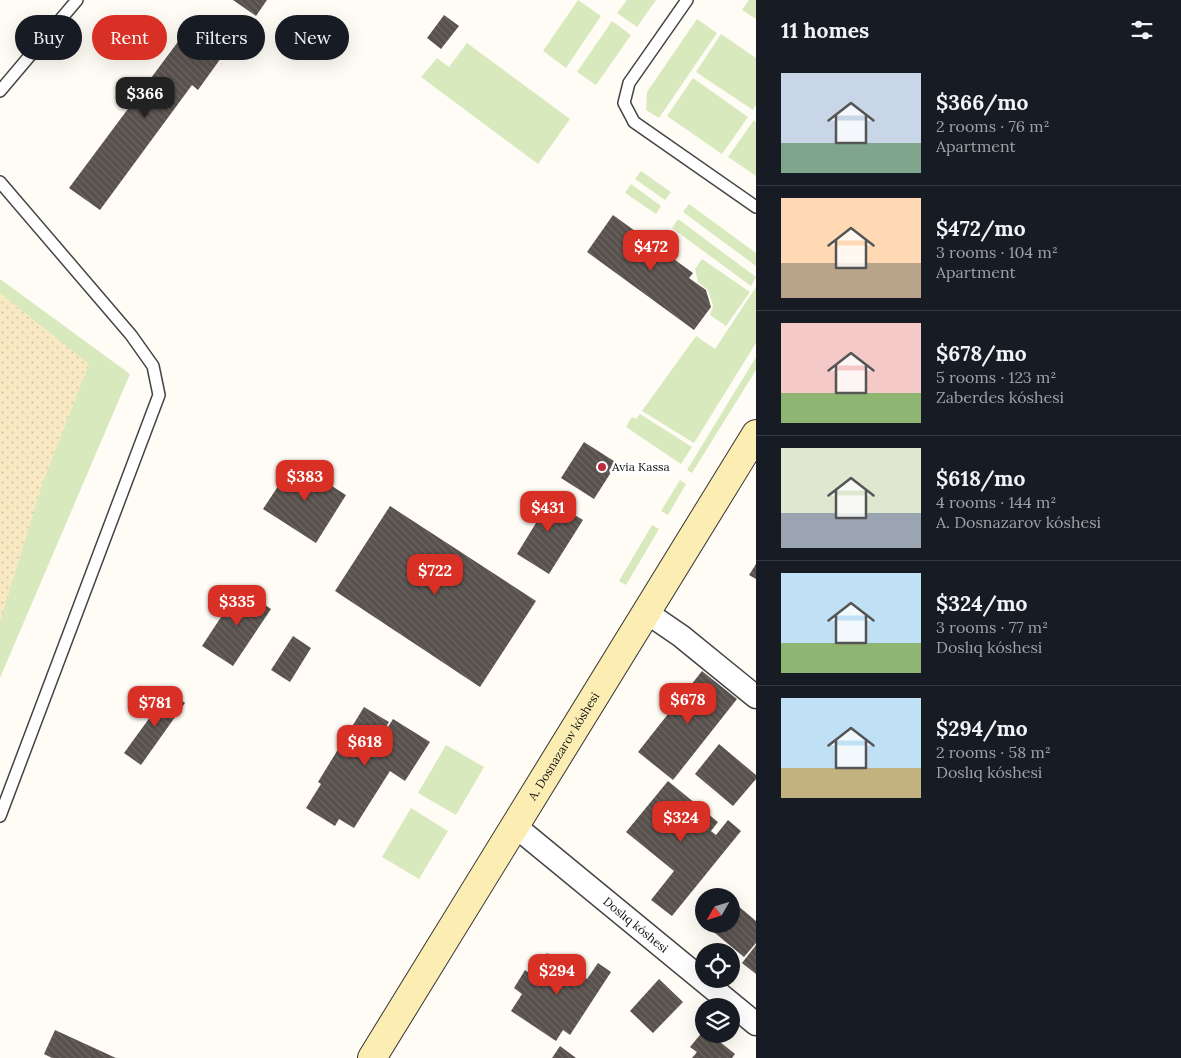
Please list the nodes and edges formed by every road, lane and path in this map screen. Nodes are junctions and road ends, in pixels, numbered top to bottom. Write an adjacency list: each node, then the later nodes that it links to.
1 (77, 0): 3 (lane)
2 (687, 0): 5 (lane)
3 (0, 91)
4 (0, 182): 9 (lane)
5 (756, 208)
6 (756, 434): 7 (main road, A. Dosnazarov kóshesi)
7 (646, 612): 8 (street); 10 (main road, A. Dosnazarov kóshesi)
8 (756, 697)
9 (0, 816)
10 (515, 826): 11 (street, Doslıq kóshesi); 12 (main road, A. Dosnazarov kóshesi)
11 (756, 1024)
12 (377, 1056)

